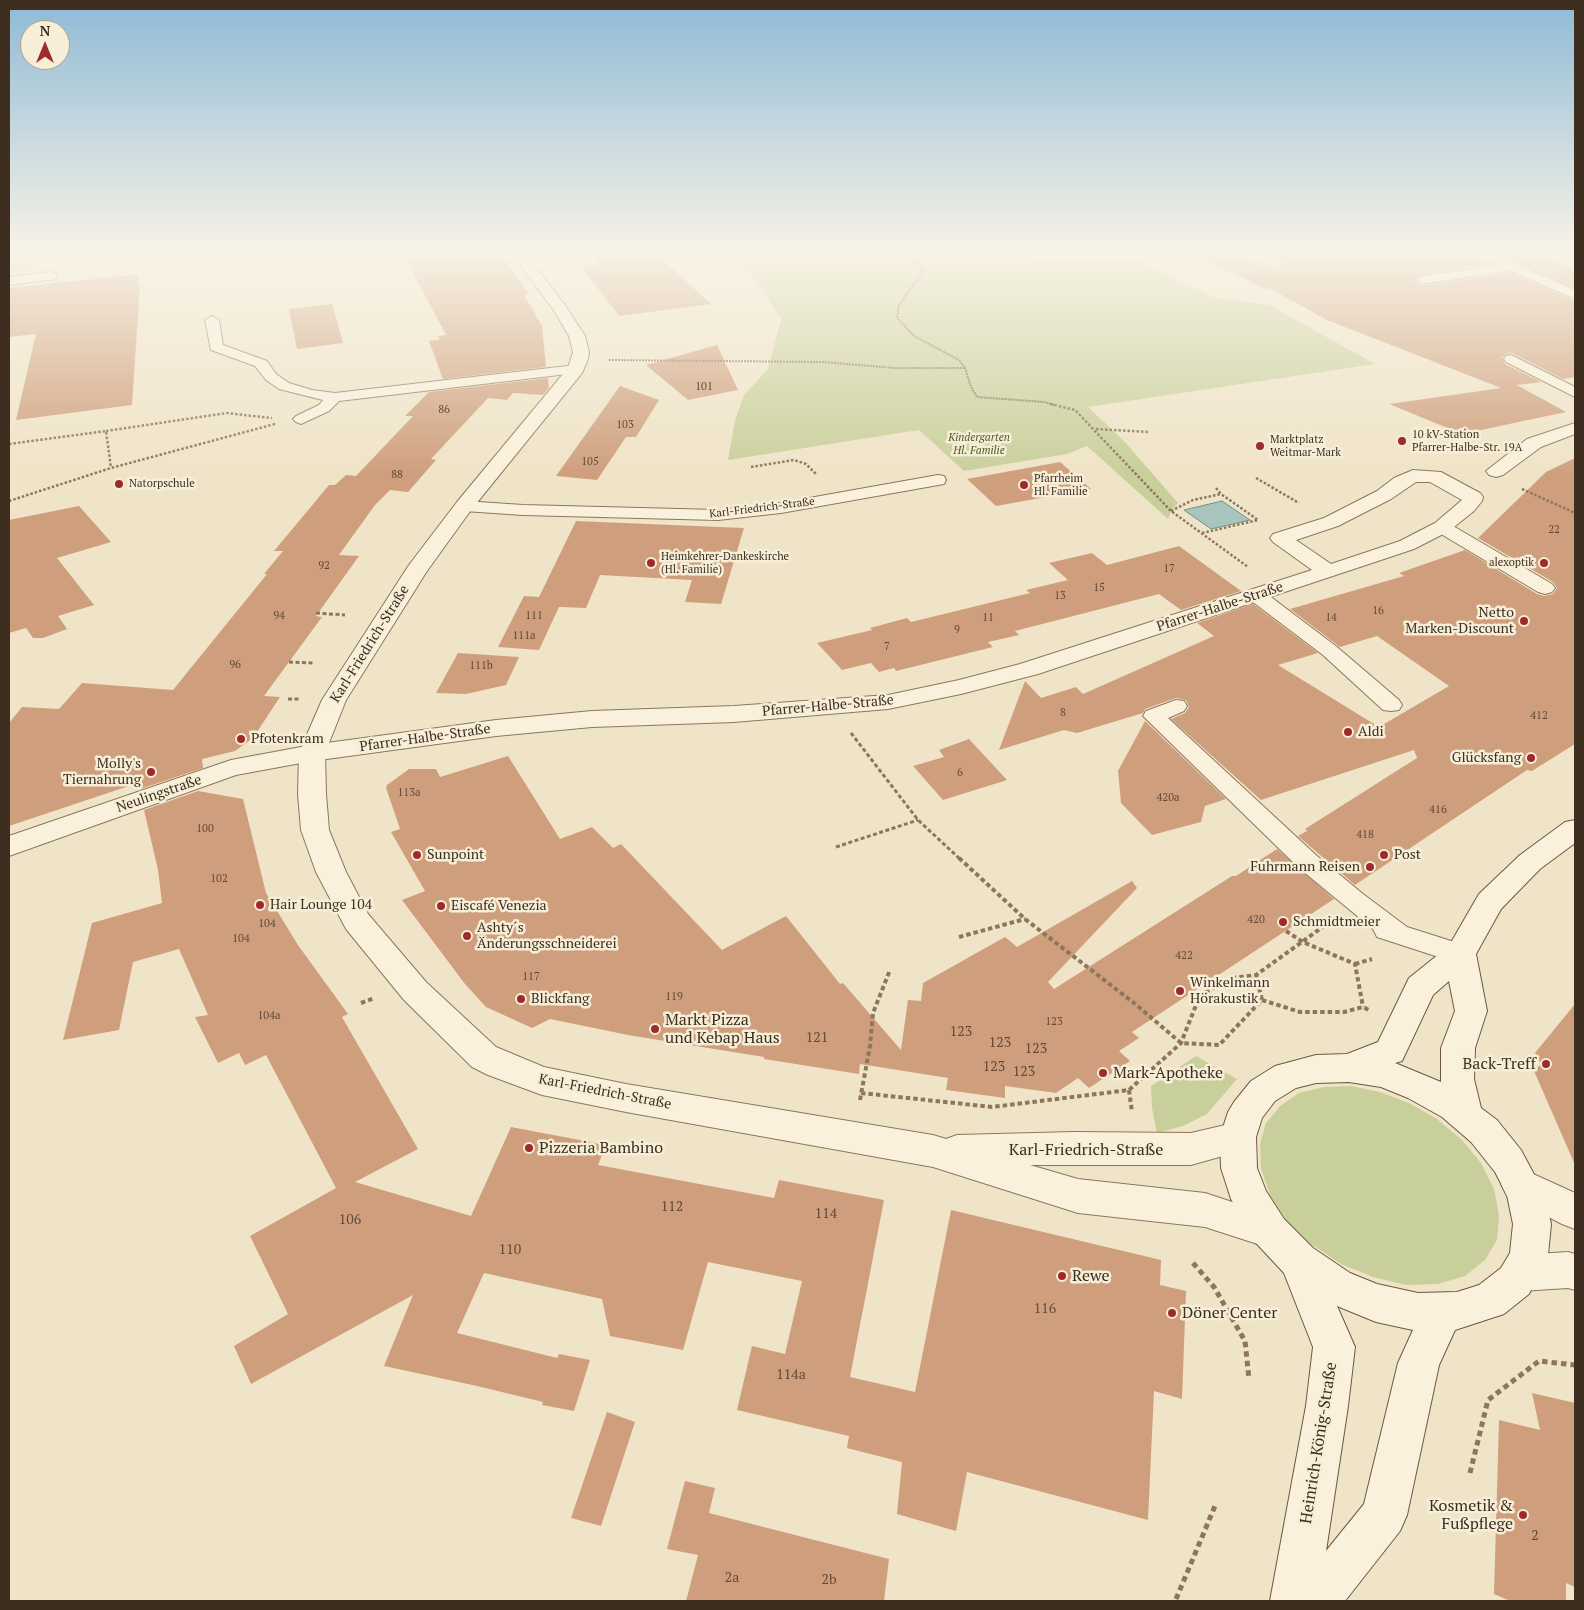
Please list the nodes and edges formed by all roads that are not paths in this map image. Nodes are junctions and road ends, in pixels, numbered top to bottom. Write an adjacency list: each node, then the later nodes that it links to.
1 (213, 325): 6 (lane)
2 (570, 325): 4 (street)
3 (1511, 358): 5 (lane)
4 (576, 369): 6 (lane); 11 (street, Karl-Friedrich-Straße)
5 (1575, 393)
6 (335, 397): 7 (lane)
7 (296, 419)
8 (1575, 428): 9 (street)
9 (1496, 472)
10 (938, 480): 11 (lane, Karl-Friedrich-Straße)
11 (464, 506): 18 (street, Karl-Friedrich-Straße)
12 (1442, 527): 13 (street, Pfarrer-Halbe-Straße); 13 (street, Pfarrer-Halbe-Straße); 14 (lane)
13 (1328, 572): 15 (street, Pfarrer-Halbe-Straße)
14 (1545, 588)
15 (1256, 595): 17 (lane); 18 (street, Pfarrer-Halbe-Straße)
16 (1176, 706): 22 (lane)
17 (1391, 706)
18 (312, 753): 20 (street, Neulingstraße); 27 (street, Karl-Friedrich-Straße)
19 (1575, 829): 23 (street)
20 (9, 846)
21 (1343, 912): 22 (lane)
22 (1399, 935): 23 (lane)
23 (1460, 954): 24 (street); 25 (street)
24 (1349, 1068): 25 (street); 26 (street)
25 (1465, 1116): 28 (street)
26 (1238, 1137): 27 (street, Karl-Friedrich-Straße); 30 (street)
27 (933, 1151): 30 (street, Karl-Friedrich-Straße)
28 (1520, 1184): 29 (street); 33 (street)
29 (1575, 1212)
30 (1270, 1231): 31 (street)
31 (1299, 1261): 34 (street); 35 (street, Heinrich-König-Straße)
32 (1575, 1272): 33 (street)
33 (1520, 1273): 34 (street)
34 (1443, 1311): 36 (street)
35 (1294, 1601)
36 (1315, 1601)

